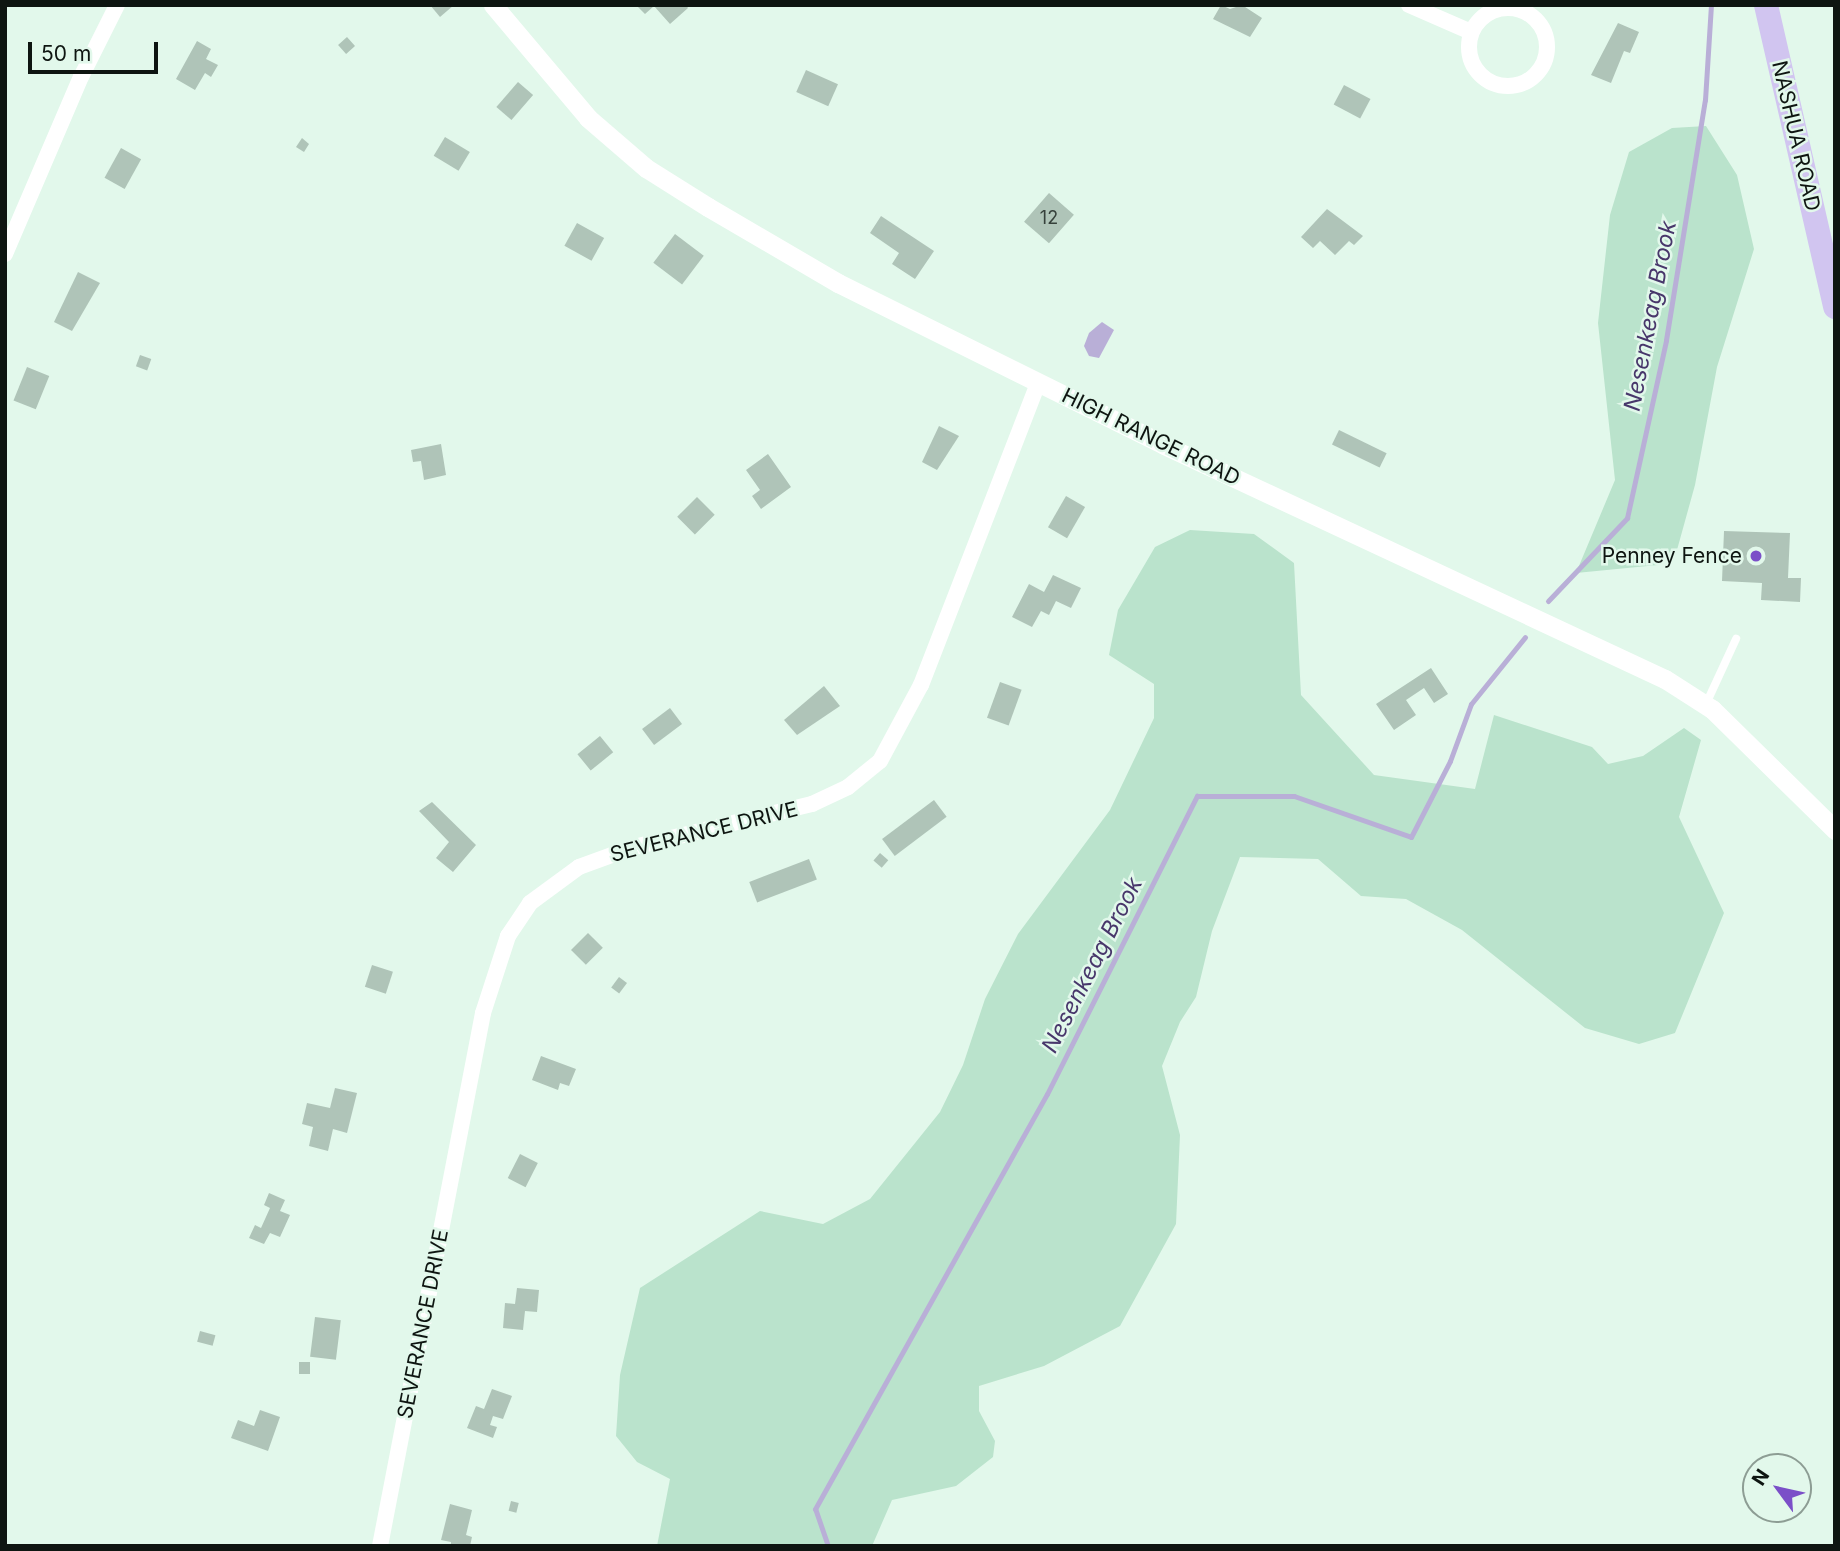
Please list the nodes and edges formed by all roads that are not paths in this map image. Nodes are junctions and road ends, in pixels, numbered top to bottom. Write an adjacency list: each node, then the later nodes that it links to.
1 (117, 5): 6 (street)
2 (493, 5): 8 (street, HIGH RANGE ROAD)
3 (1409, 5): 5 (street)
4 (1766, 5): 7 (main road, NASHUA ROAD)
5 (1471, 32): 5 (street)
6 (5, 254)
7 (1835, 307)
8 (1038, 383): 10 (street, HIGH RANGE ROAD); 12 (street, SEVERANCE DRIVE)
9 (1736, 639): 10 (lane)
10 (1706, 704): 11 (street, HIGH RANGE ROAD)
11 (1835, 830)
12 (380, 1546)

